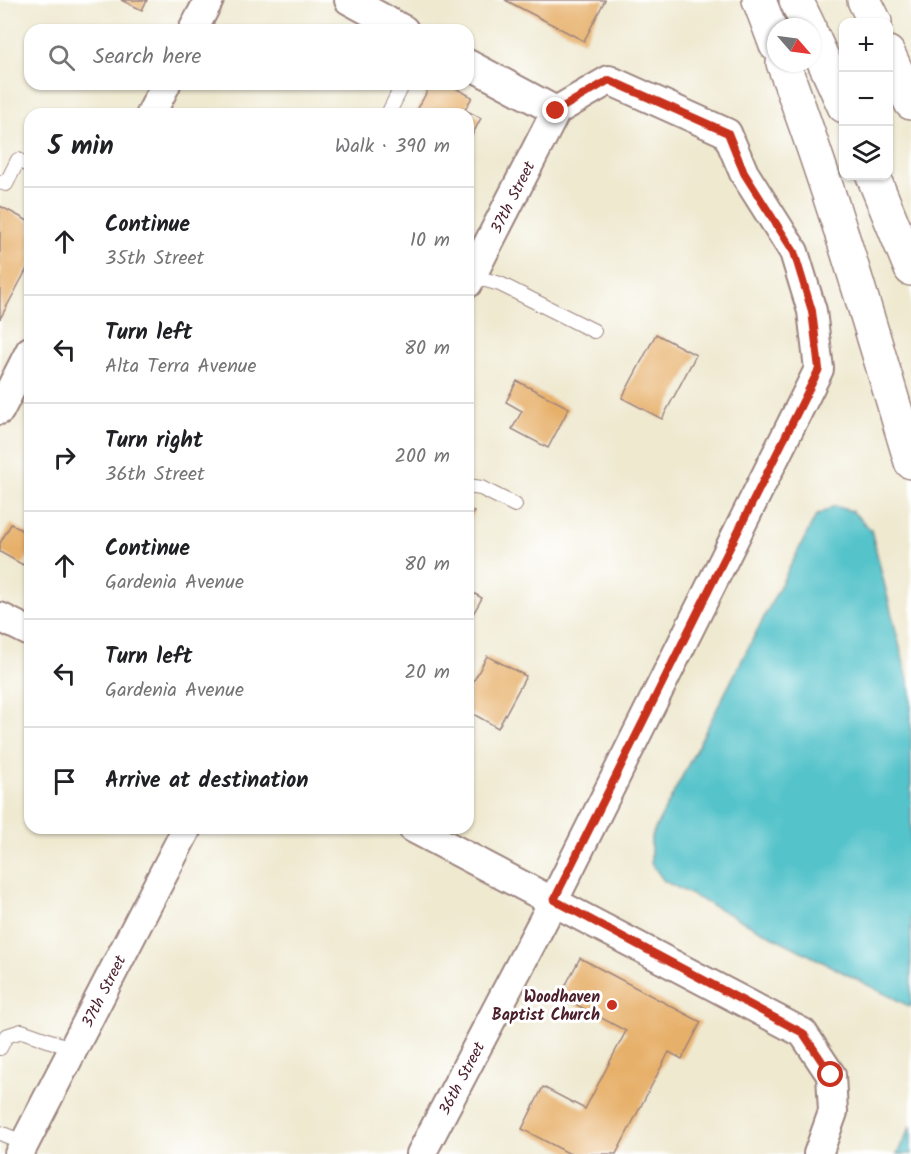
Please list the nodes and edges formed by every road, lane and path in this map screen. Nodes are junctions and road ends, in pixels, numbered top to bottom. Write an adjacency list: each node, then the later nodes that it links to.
1 (209, 0): 9 (street)
2 (348, 0): 10 (street)
3 (759, 0): 8 (highway)
4 (796, 0): 6 (highway)
5 (864, 0): 7 (highway)
6 (804, 18)
7 (872, 18)
8 (767, 21)
9 (197, 24)
10 (393, 24)
11 (821, 56): 17 (highway)
12 (893, 64): 18 (highway)
13 (474, 67): 21 (street)
14 (786, 72): 31 (highway)
15 (163, 90): 19 (street)
16 (400, 90): 20 (lane)
17 (839, 97)
18 (911, 103)
19 (154, 108)
20 (391, 108)
21 (556, 111): 25 (street, 37th Street); 38 (street, 36th Street)
22 (24, 163): 24 (lane)
23 (875, 180): 26 (highway)
24 (0, 182)
25 (474, 268)
26 (911, 269)
27 (474, 279): 28 (lane)
28 (594, 332)
29 (24, 363): 30 (street)
30 (0, 410)
31 (911, 462)
32 (474, 487): 33 (lane)
33 (515, 505)
34 (0, 616): 35 (street)
35 (24, 629)
36 (184, 834): 40 (street, 37th Street)
37 (425, 834): 38 (street)
38 (554, 900): 42 (street, 36th Street); 43 (street)
39 (0, 1048): 40 (lane)
40 (73, 1049): 41 (street, 37th Street)
41 (14, 1143)
42 (421, 1154)
43 (818, 1154)

